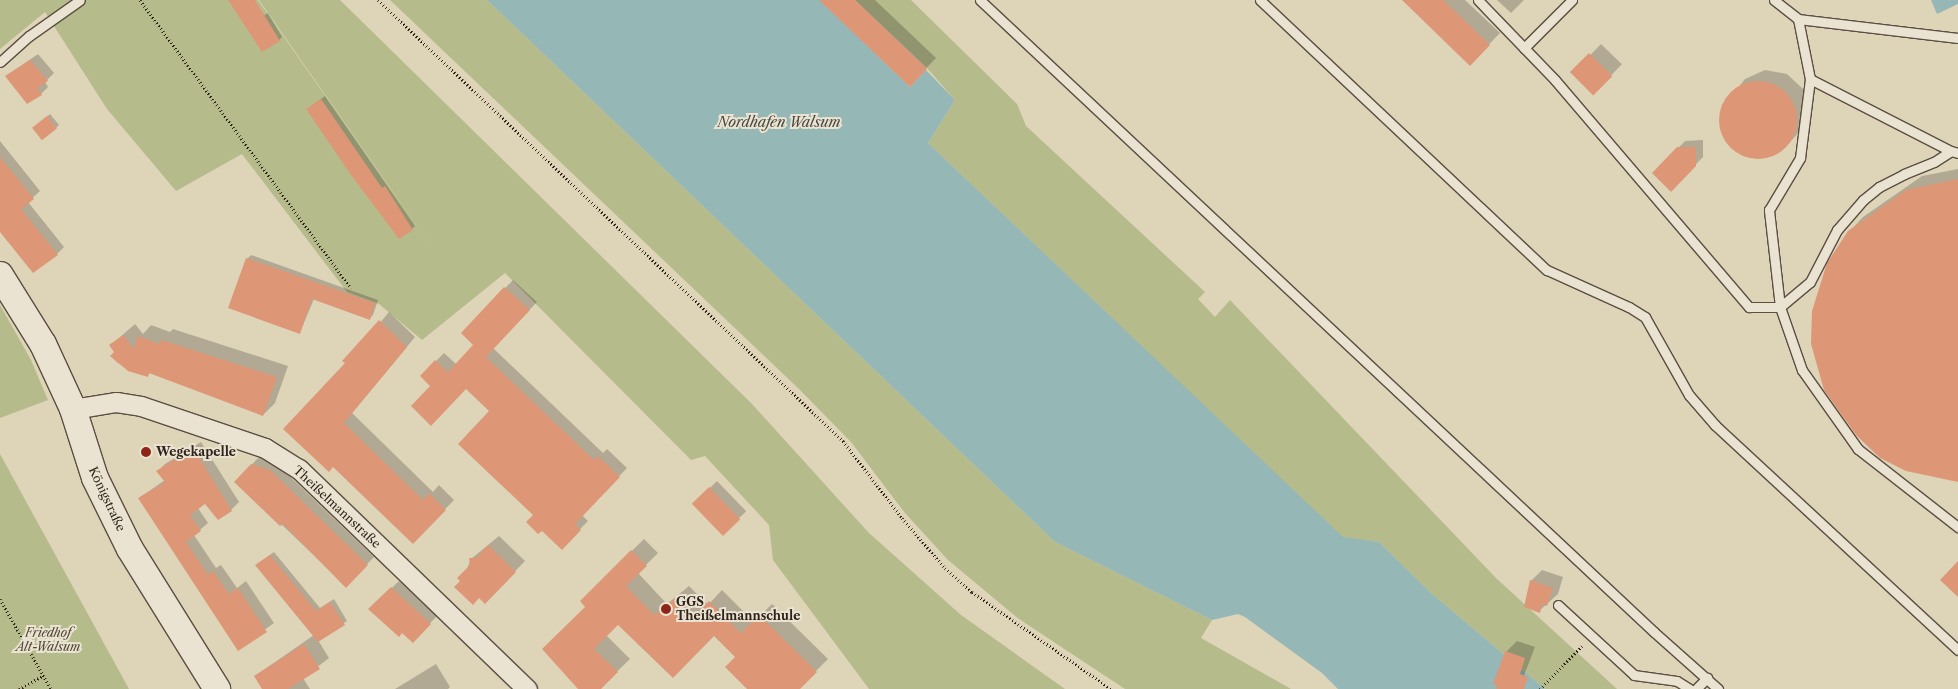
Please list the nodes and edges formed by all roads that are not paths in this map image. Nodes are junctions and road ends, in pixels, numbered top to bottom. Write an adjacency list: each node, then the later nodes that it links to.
1 (80, 0): 10 (lane)
2 (980, 0): 19 (lane)
3 (1260, 0): 18 (lane)
4 (1478, 0): 9 (lane)
5 (1572, 0): 9 (lane)
6 (1774, 0): 7 (lane)
7 (1798, 19): 8 (lane); 11 (lane)
8 (1958, 38)
9 (1524, 48): 14 (lane)
10 (0, 62)
11 (1810, 80): 12 (lane); 14 (lane)
12 (1954, 152): 14 (lane)
13 (0, 275): 15 (street, Königstraße)
14 (1780, 307): 16 (lane)
15 (72, 409): 20 (street, Königstraße); 21 (street, Theißelmannstraße)
16 (1958, 527)
17 (1558, 605): 22 (lane)
18 (1958, 650)
19 (1707, 678): 23 (lane); 24 (lane)
20 (216, 689)
21 (527, 689)
22 (1690, 689)
23 (1696, 689)
24 (1718, 689)

